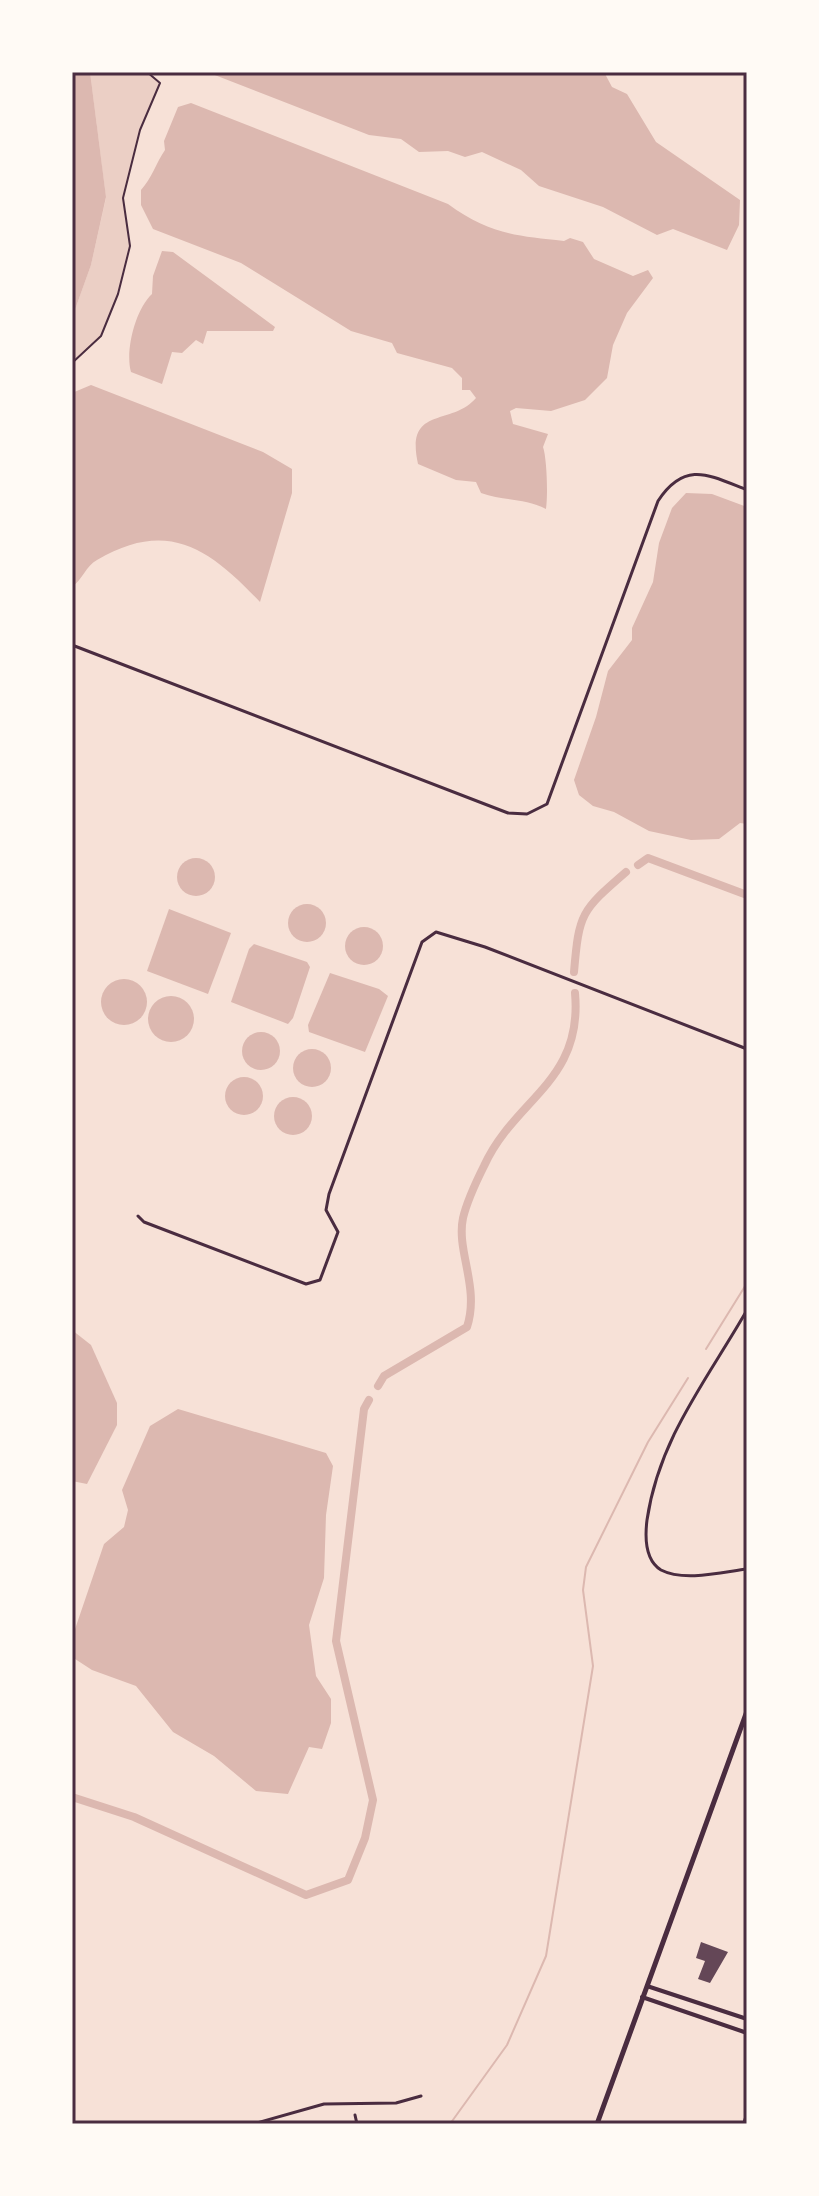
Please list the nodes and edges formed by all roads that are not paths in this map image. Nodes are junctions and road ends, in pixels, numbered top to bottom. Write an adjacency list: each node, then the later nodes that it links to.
1 (747, 490): 2 (street)
2 (72, 645)
3 (747, 1049): 4 (street)
4 (138, 1216)
5 (747, 1310): 6 (street)
6 (747, 1569)
7 (747, 1711): 8 (main road)
8 (646, 1986): 9 (main road); 10 (street)
9 (642, 1997): 11 (street); 17 (main road)
10 (747, 2019)
11 (747, 2033)
12 (421, 2096): 15 (street)
13 (355, 2115): 16 (street)
14 (747, 2115): 18 (street)
15 (253, 2124)
16 (357, 2124)
17 (597, 2124)
18 (744, 2124)

